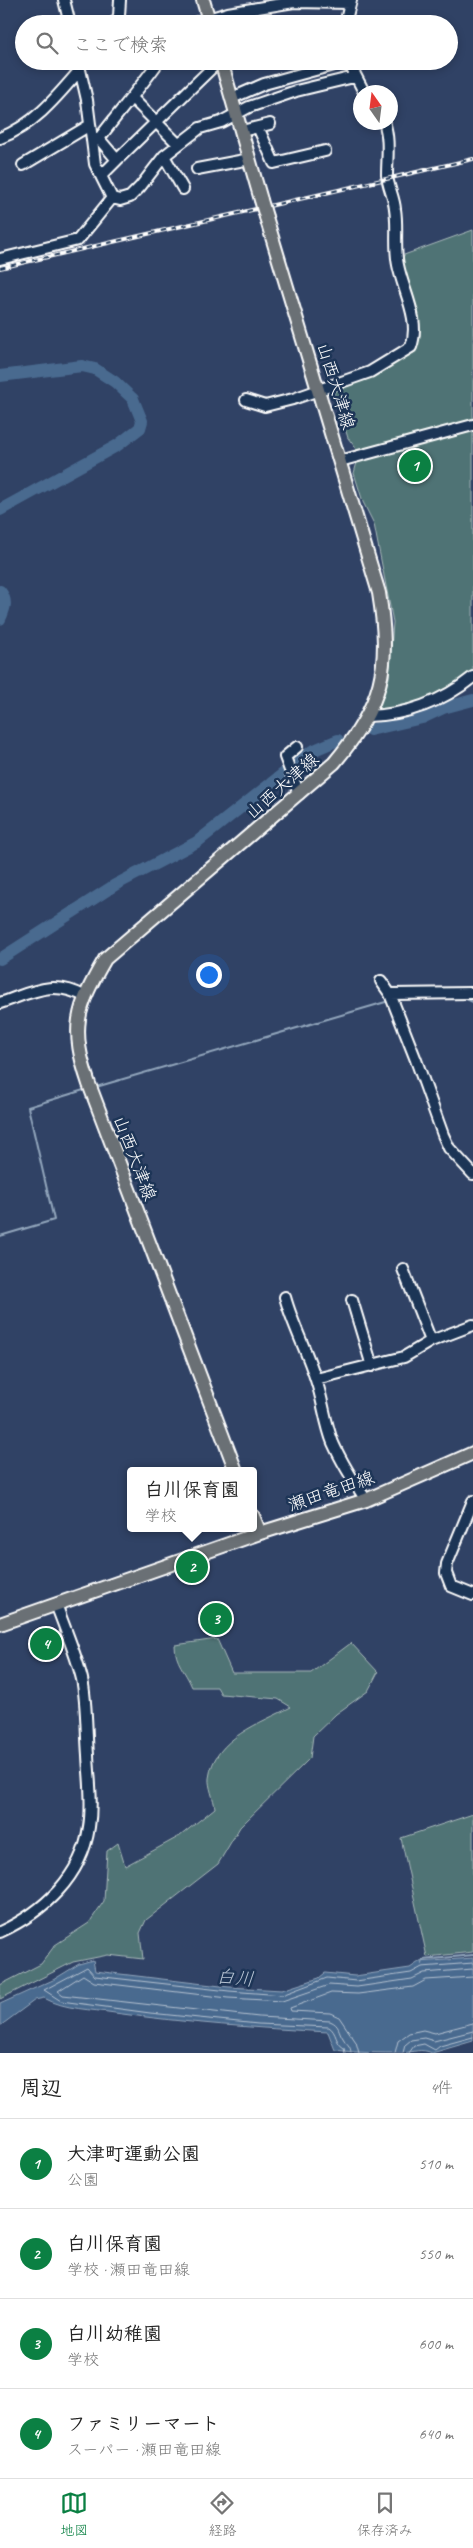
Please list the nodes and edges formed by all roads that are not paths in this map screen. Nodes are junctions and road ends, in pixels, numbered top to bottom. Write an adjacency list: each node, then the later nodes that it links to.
1 (64, 0): 6 (street)
2 (120, 0): 7 (street)
3 (203, 0): 8 (main road)
4 (350, 2): 5 (street); 10 (street)
5 (266, 3): 9 (street)
6 (68, 15)
7 (119, 15)
8 (207, 15)
9 (228, 15)
10 (347, 15)
11 (76, 70): 29 (street)
12 (80, 70): 25 (street)
13 (153, 70): 21 (street)
14 (211, 70): 23 (street)
15 (223, 70): 20 (main road, 山西大津線)
16 (315, 70): 20 (street)
17 (351, 70): 18 (street)
18 (354, 77): 19 (street); 22 (street)
19 (359, 85)
20 (232, 98): 22 (main road, 山西大津線)
21 (133, 99): 23 (street); 34 (street)
22 (237, 114): 28 (main road, 山西大津線); 30 (street)
23 (158, 121): 30 (street); 34 (street)
24 (270, 124): 26 (street)
25 (90, 125): 35 (street); 37 (street)
26 (258, 127): 28 (street); 31 (street)
27 (385, 130): 41 (street)
28 (242, 132): 33 (main road, 山西大津線)
29 (0, 138)
30 (178, 144): 32 (street)
31 (325, 151)
32 (164, 156): 38 (street); 39 (street)
33 (250, 159): 36 (street); 41 (main road, 山西大津線, bridge)
34 (117, 160): 37 (street)
35 (23, 165)
36 (197, 169)
37 (101, 176): 39 (street)
38 (183, 189)
39 (112, 198): 40 (street)
40 (0, 259)
41 (318, 389): 42 (street); 44 (main road, 山西大津線)
42 (246, 400)
43 (473, 425): 44 (street)
44 (340, 461): 46 (main road, 山西大津線)
45 (473, 677): 46 (street)
46 (368, 716): 48 (main road, 山西大津線)
47 (297, 747): 48 (street)
48 (299, 794): 52 (main road, 山西大津線)
49 (381, 982): 50 (street)
50 (390, 994): 51 (street); 54 (street)
51 (473, 994)
52 (86, 996): 53 (street); 63 (main road, 山西大津線)
53 (0, 1003)
54 (473, 1174)
55 (403, 1269): 59 (street)
56 (285, 1297): 61 (street)
57 (352, 1300): 60 (street)
58 (473, 1325): 59 (street)
59 (431, 1341): 60 (street)
60 (372, 1366): 61 (street)
61 (316, 1378): 64 (street)
62 (473, 1453): 64 (main road, 瀬田竜田線)
63 (234, 1467)
64 (366, 1500): 67 (main road, 瀬田竜田線)
65 (473, 1502): 68 (street)
66 (257, 1526): 67 (main road)
67 (260, 1533): 69 (main road, 瀬田竜田線)
68 (473, 1595)
69 (56, 1604): 70 (main road, 瀬田竜田線); 71 (street)
70 (0, 1624)
71 (0, 1932)

